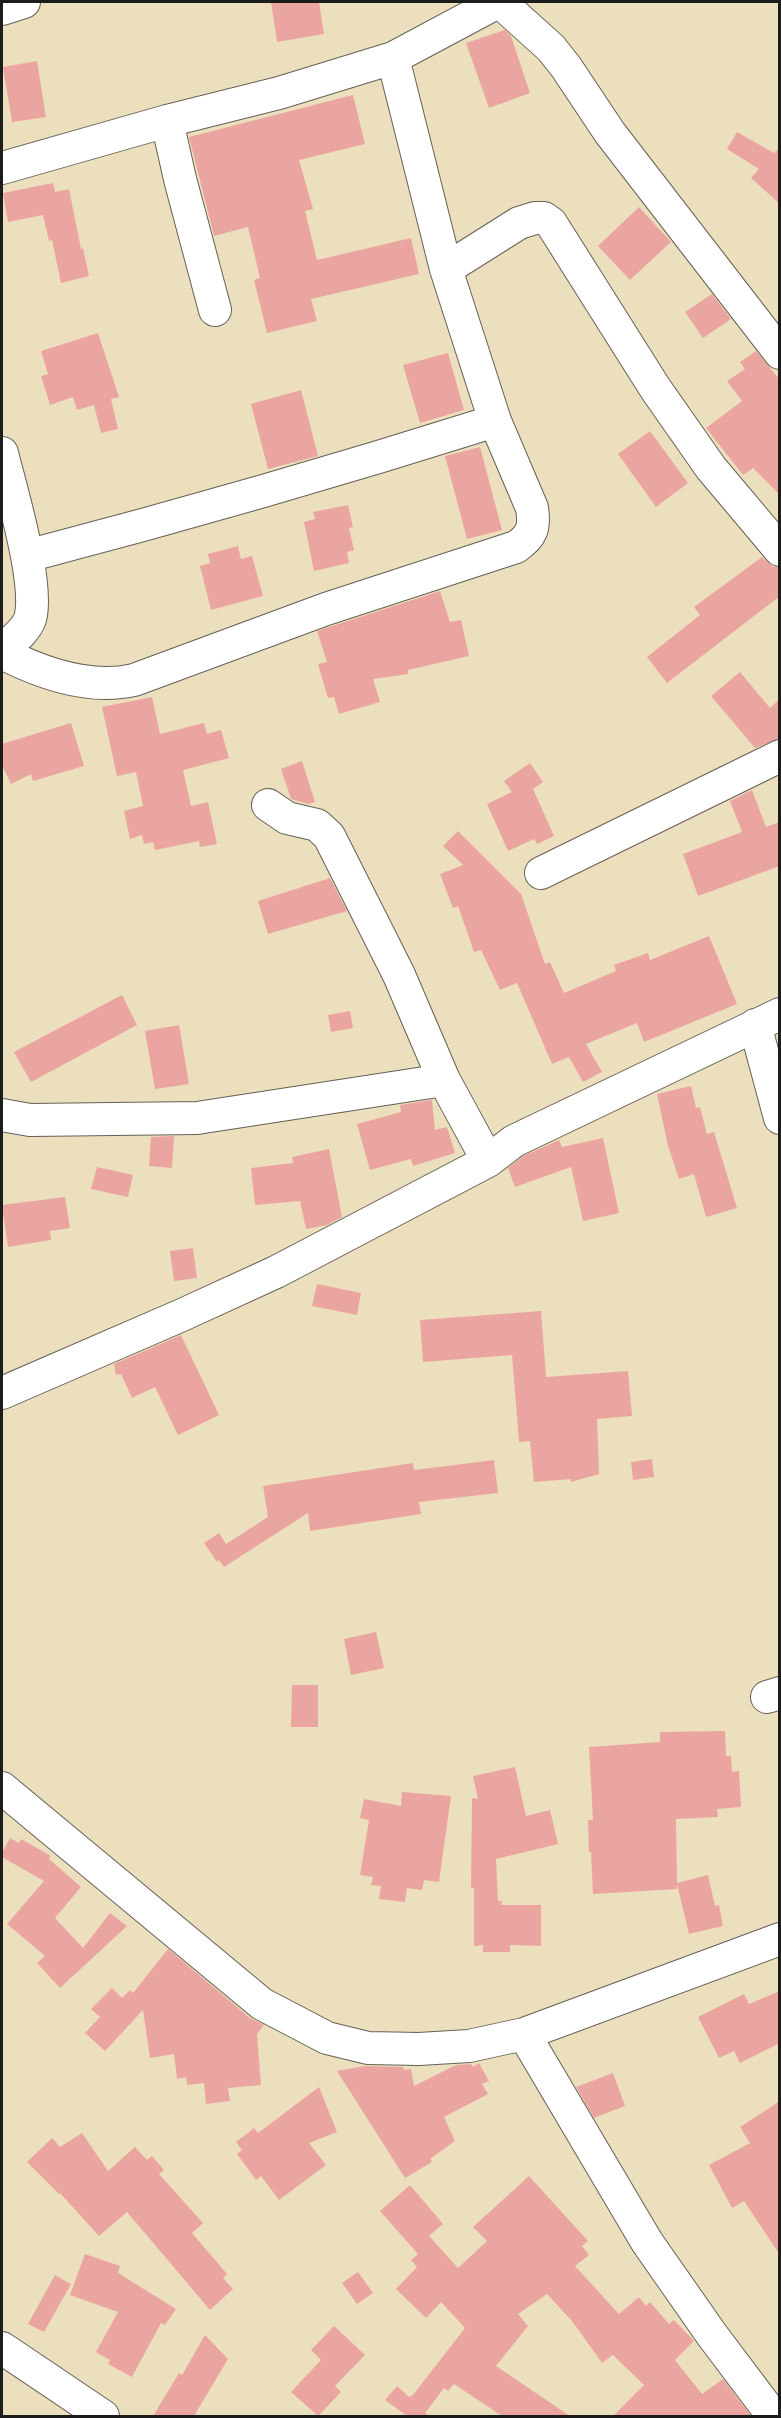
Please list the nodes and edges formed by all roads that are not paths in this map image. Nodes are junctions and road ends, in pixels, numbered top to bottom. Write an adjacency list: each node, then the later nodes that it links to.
1 (24, 2): 3 (street)
2 (499, 2): 4 (street); 9 (street)
3 (2, 9)
4 (393, 58): 5 (street); 7 (street)
5 (167, 121): 6 (street); 8 (street)
6 (2, 168)
7 (446, 269): 10 (street); 12 (street)
8 (215, 310)
9 (780, 353)
10 (495, 421): 13 (street); 14 (street)
11 (2, 453): 13 (street)
12 (780, 550)
13 (27, 556): 14 (street)
14 (2, 652)
15 (780, 756): 17 (street)
16 (268, 805): 19 (street)
17 (541, 873)
18 (767, 1020): 21 (street); 22 (street)
19 (444, 1080): 20 (street); 22 (street)
20 (2, 1115)
21 (780, 1118)
22 (488, 1161): 23 (street)
23 (2, 1393)
24 (2, 1788): 26 (street)
25 (780, 1939): 26 (street)
26 (524, 2034): 29 (street)
27 (2, 2348): 28 (street)
28 (103, 2416)
29 (773, 2416)

